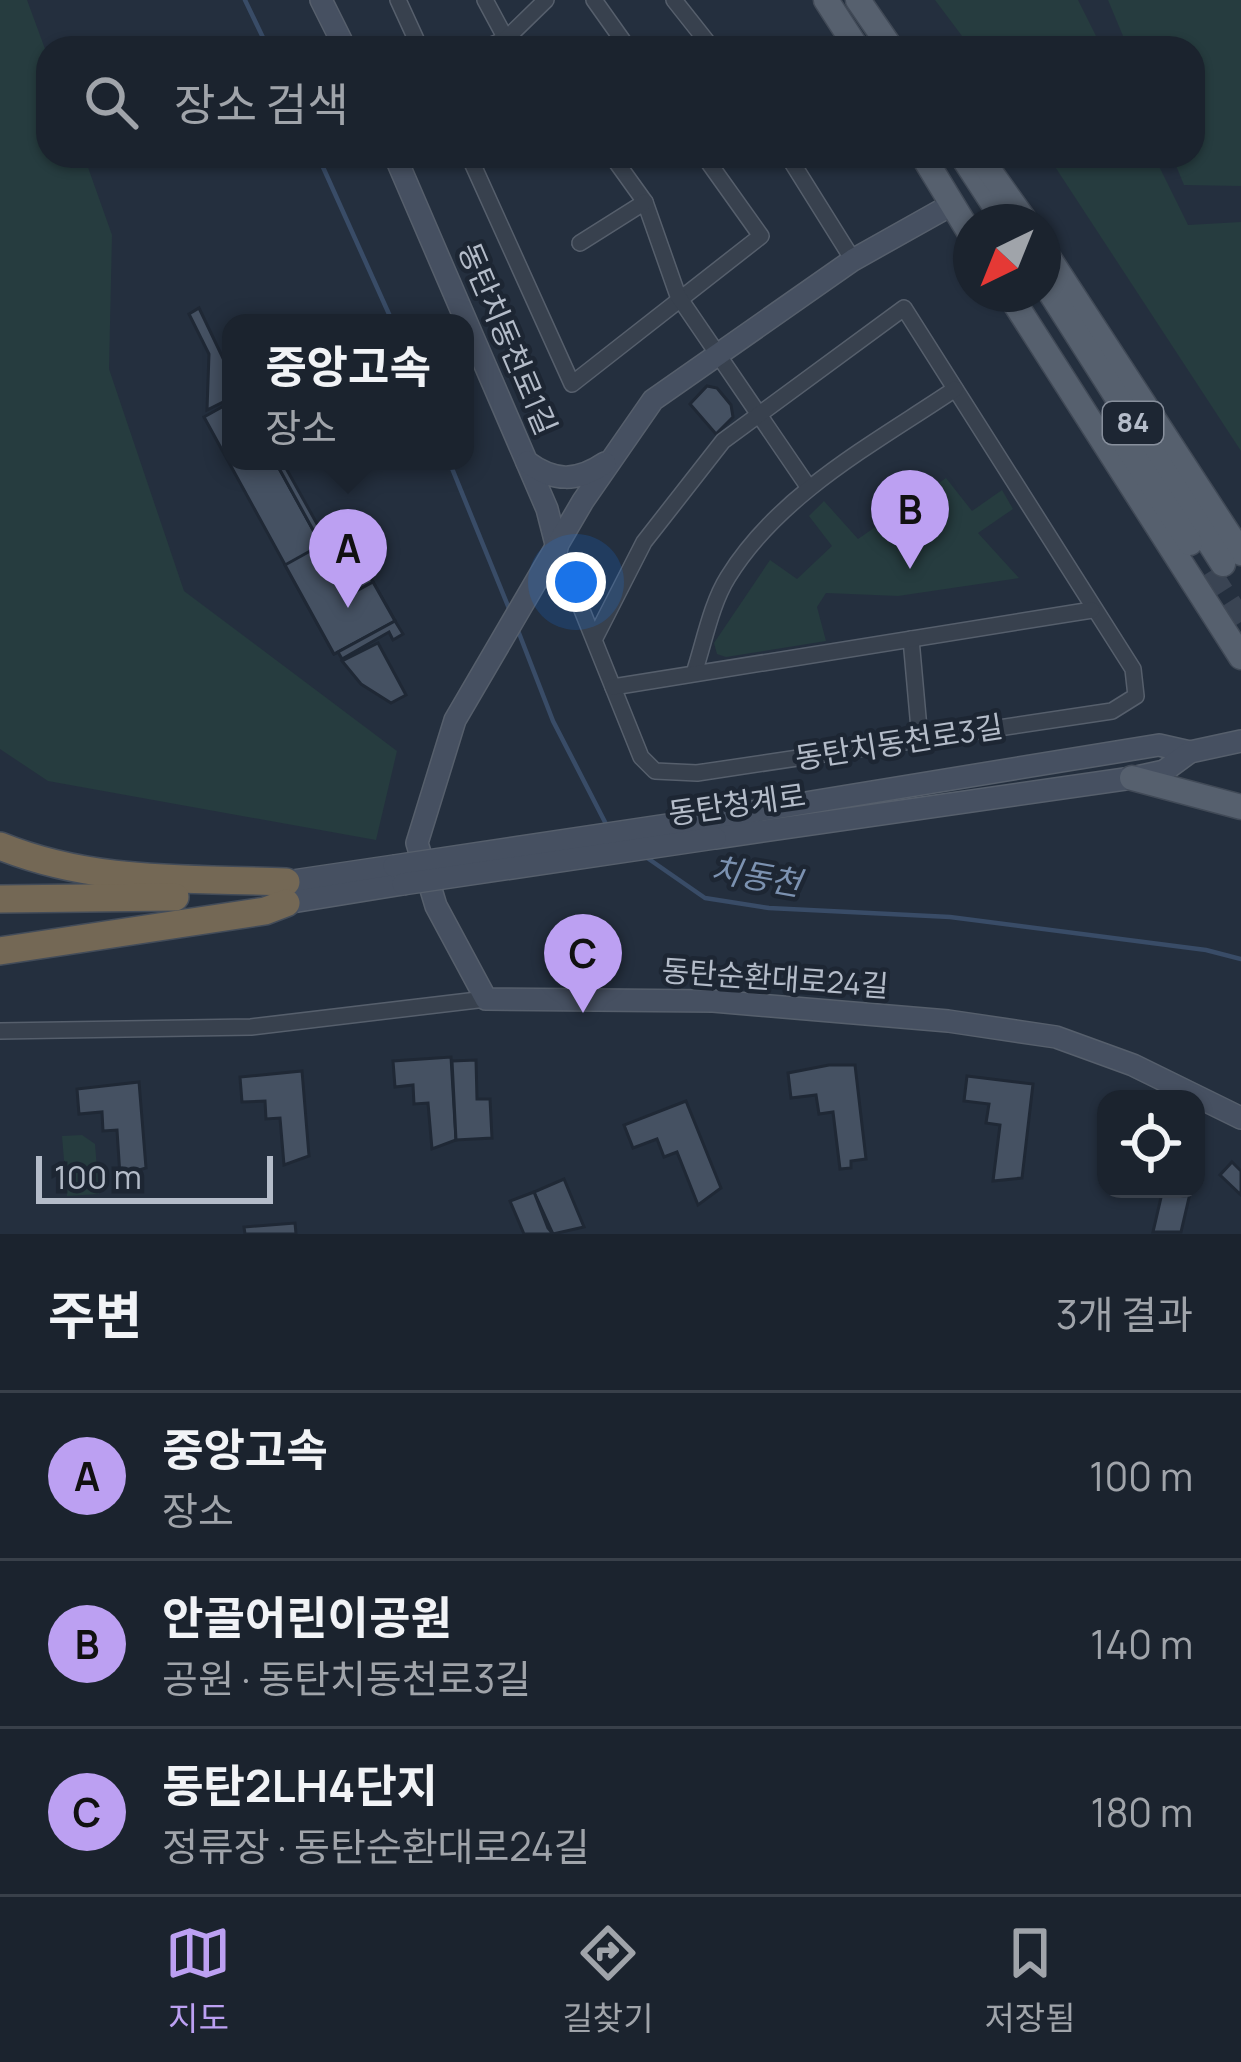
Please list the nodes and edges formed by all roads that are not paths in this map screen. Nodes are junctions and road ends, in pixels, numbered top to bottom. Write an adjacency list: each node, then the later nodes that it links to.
1 (321, 0): 9 (street)
2 (398, 0): 10 (street)
3 (485, 0): 11 (street)
4 (546, 0): 12 (street)
5 (594, 0): 13 (street)
6 (674, 0): 14 (street)
7 (826, 0): 15 (main road)
8 (858, 0): 16 (main road)
9 (339, 36)
10 (414, 36)
11 (508, 36)
12 (518, 36)
13 (620, 36)
14 (702, 36)
15 (849, 36)
16 (883, 36)
17 (400, 168): 38 (street, 동탄치동천로1길)
18 (474, 168): 34 (street)
19 (621, 168): 26 (street)
20 (712, 168): 34 (street)
21 (796, 168): 32 (street)
22 (930, 168): 30 (main road)
23 (945, 168): 27 (main road)
24 (970, 168): 28 (main road)
25 (988, 168): 29 (main road)
26 (645, 202): 31 (street); 34 (street)
27 (969, 204)
28 (993, 204)
29 (1013, 204)
30 (952, 205): 32 (street)
31 (580, 243)
32 (853, 260): 40 (street)
33 (1061, 280): 47 (main road)
34 (678, 296): 40 (street)
35 (1061, 309): 47 (main road, 84)
36 (1021, 312): 49 (main road)
37 (1040, 312): 47 (main road, 84)
38 (463, 314)
39 (474, 339): 44 (street, 동탄치동천로1길)
40 (716, 351): 42 (street); 43 (street)
41 (955, 389): 42 (street, 동탄치동천로3길); 45 (street); 48 (street, 동탄치동천로3길)
42 (758, 411): 45 (street); 50 (street, 동탄치동천로3길)
43 (611, 459): 44 (street); 46 (street)
44 (527, 462): 46 (street, 동탄치동천로1길)
45 (809, 488): 53 (street)
46 (552, 556): 50 (street, 동탄치동천로3길); 65 (street)
47 (1224, 563)
48 (1092, 610): 51 (street); 55 (street, 동탄치동천로3길)
49 (1232, 633): 52 (main road)
50 (595, 638): 54 (street, 동탄치동천로3길)
51 (911, 639): 53 (street); 55 (street)
52 (1241, 657)
53 (694, 673): 54 (street)
54 (613, 687): 55 (street, 동탄치동천로3길)
55 (920, 740)
56 (1241, 741): 57 (street, 동탄청계로)
57 (1190, 752): 58 (street, 동탄청계로); 60 (street, 동탄청계로)
58 (1132, 778): 59 (main road); 60 (street, 동탄청계로)
59 (1241, 807)
60 (715, 828): 62 (street, 동탄청계로, bridge)
61 (0, 846): 62 (highway)
62 (286, 892): 63 (highway); 64 (highway)
63 (0, 903)
64 (0, 951)
65 (486, 999): 66 (street, 동탄순환대로24길); 67 (street, 동탄순환대로24길)
66 (0, 1031)
67 (1241, 1118)

